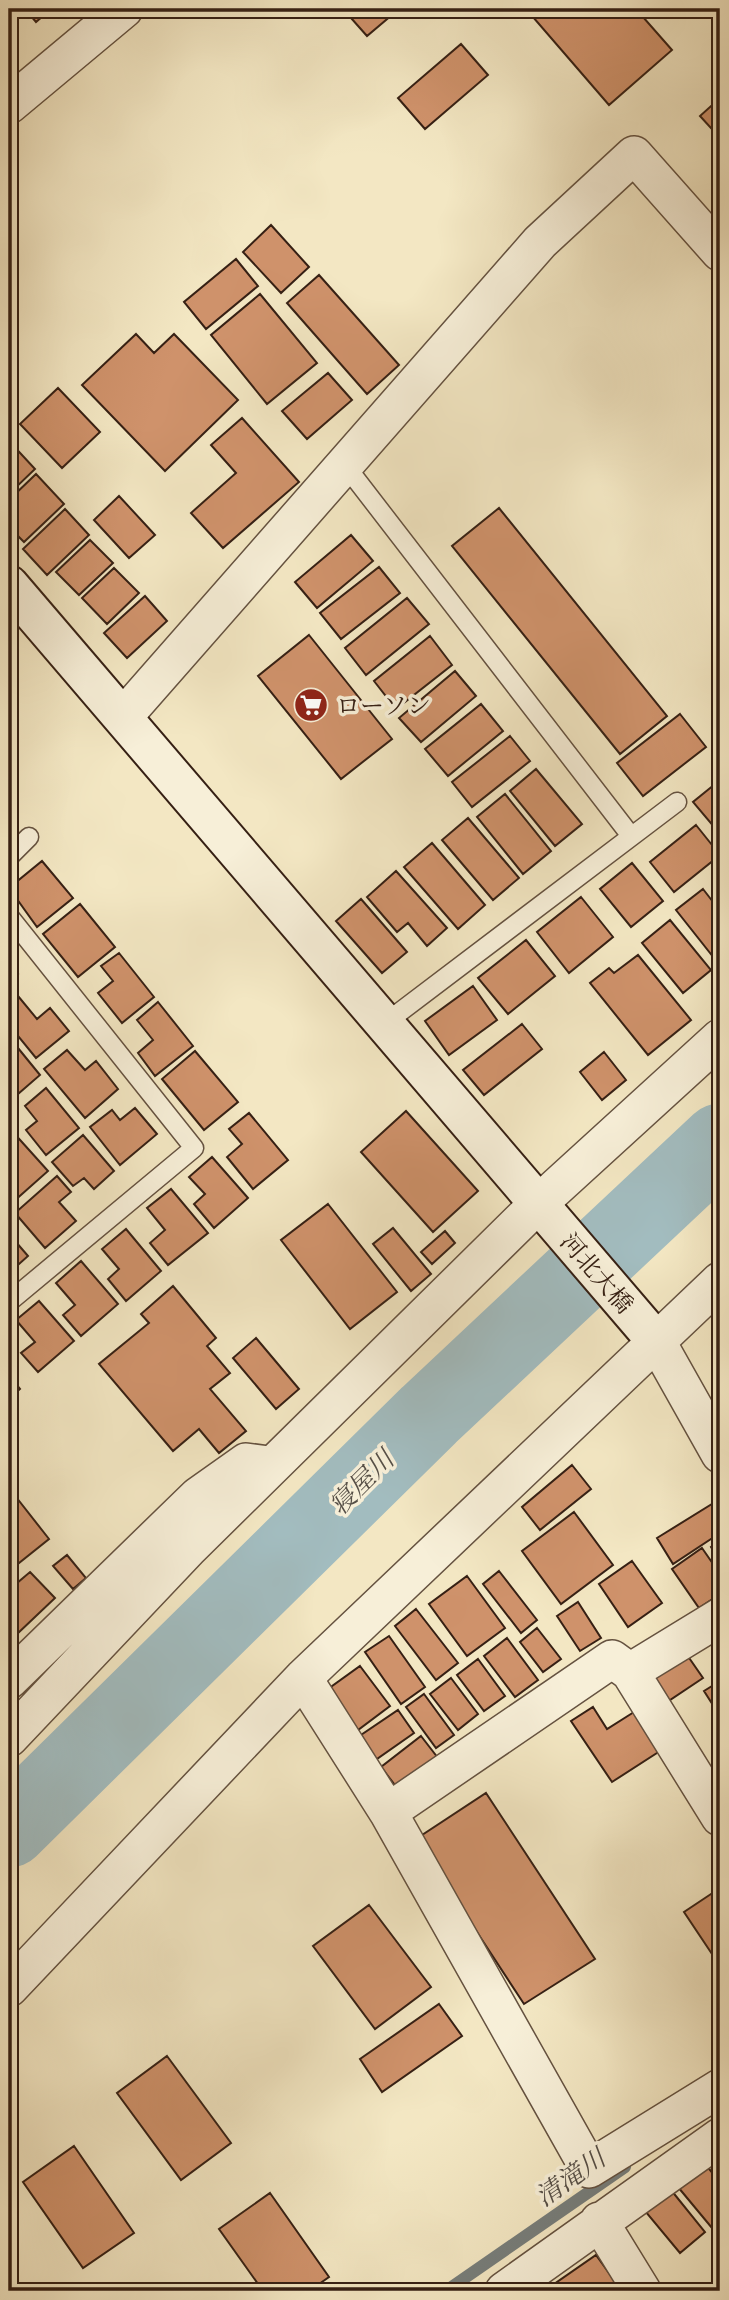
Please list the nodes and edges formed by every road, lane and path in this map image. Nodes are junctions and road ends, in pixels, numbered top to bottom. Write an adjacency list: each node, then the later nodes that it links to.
1 (124, 9): 2 (street)
2 (9, 105)
3 (720, 252): 4 (street)
4 (345, 465): 6 (street); 8 (lane)
5 (9, 585): 6 (street, 河北大橋)
6 (124, 716): 12 (street, 河北大橋)
7 (677, 802): 8 (lane)
8 (631, 836): 12 (lane)
9 (29, 837): 10 (lane)
10 (9, 857)
11 (9, 916): 16 (lane)
12 (384, 1024): 14 (street, 河北大橋)
13 (720, 1038): 14 (street)
14 (544, 1212): 17 (street, 河北大橋); 19 (street)
15 (720, 1281): 17 (street)
16 (9, 1302)
17 (651, 1334): 18 (street); 22 (street)
18 (719, 1447)
19 (274, 1465): 23 (street); 24 (street)
20 (720, 1617): 21 (street)
21 (630, 1672): 25 (street); 26 (street)
22 (303, 1678): 25 (street); 27 (street)
23 (9, 1680)
24 (9, 1738)
25 (388, 1812): 28 (street)
26 (720, 1818)
27 (9, 1987)
28 (720, 2088)
29 (720, 2137): 30 (street)
30 (599, 2221): 31 (street); 32 (street)
31 (504, 2291)
32 (642, 2291)

